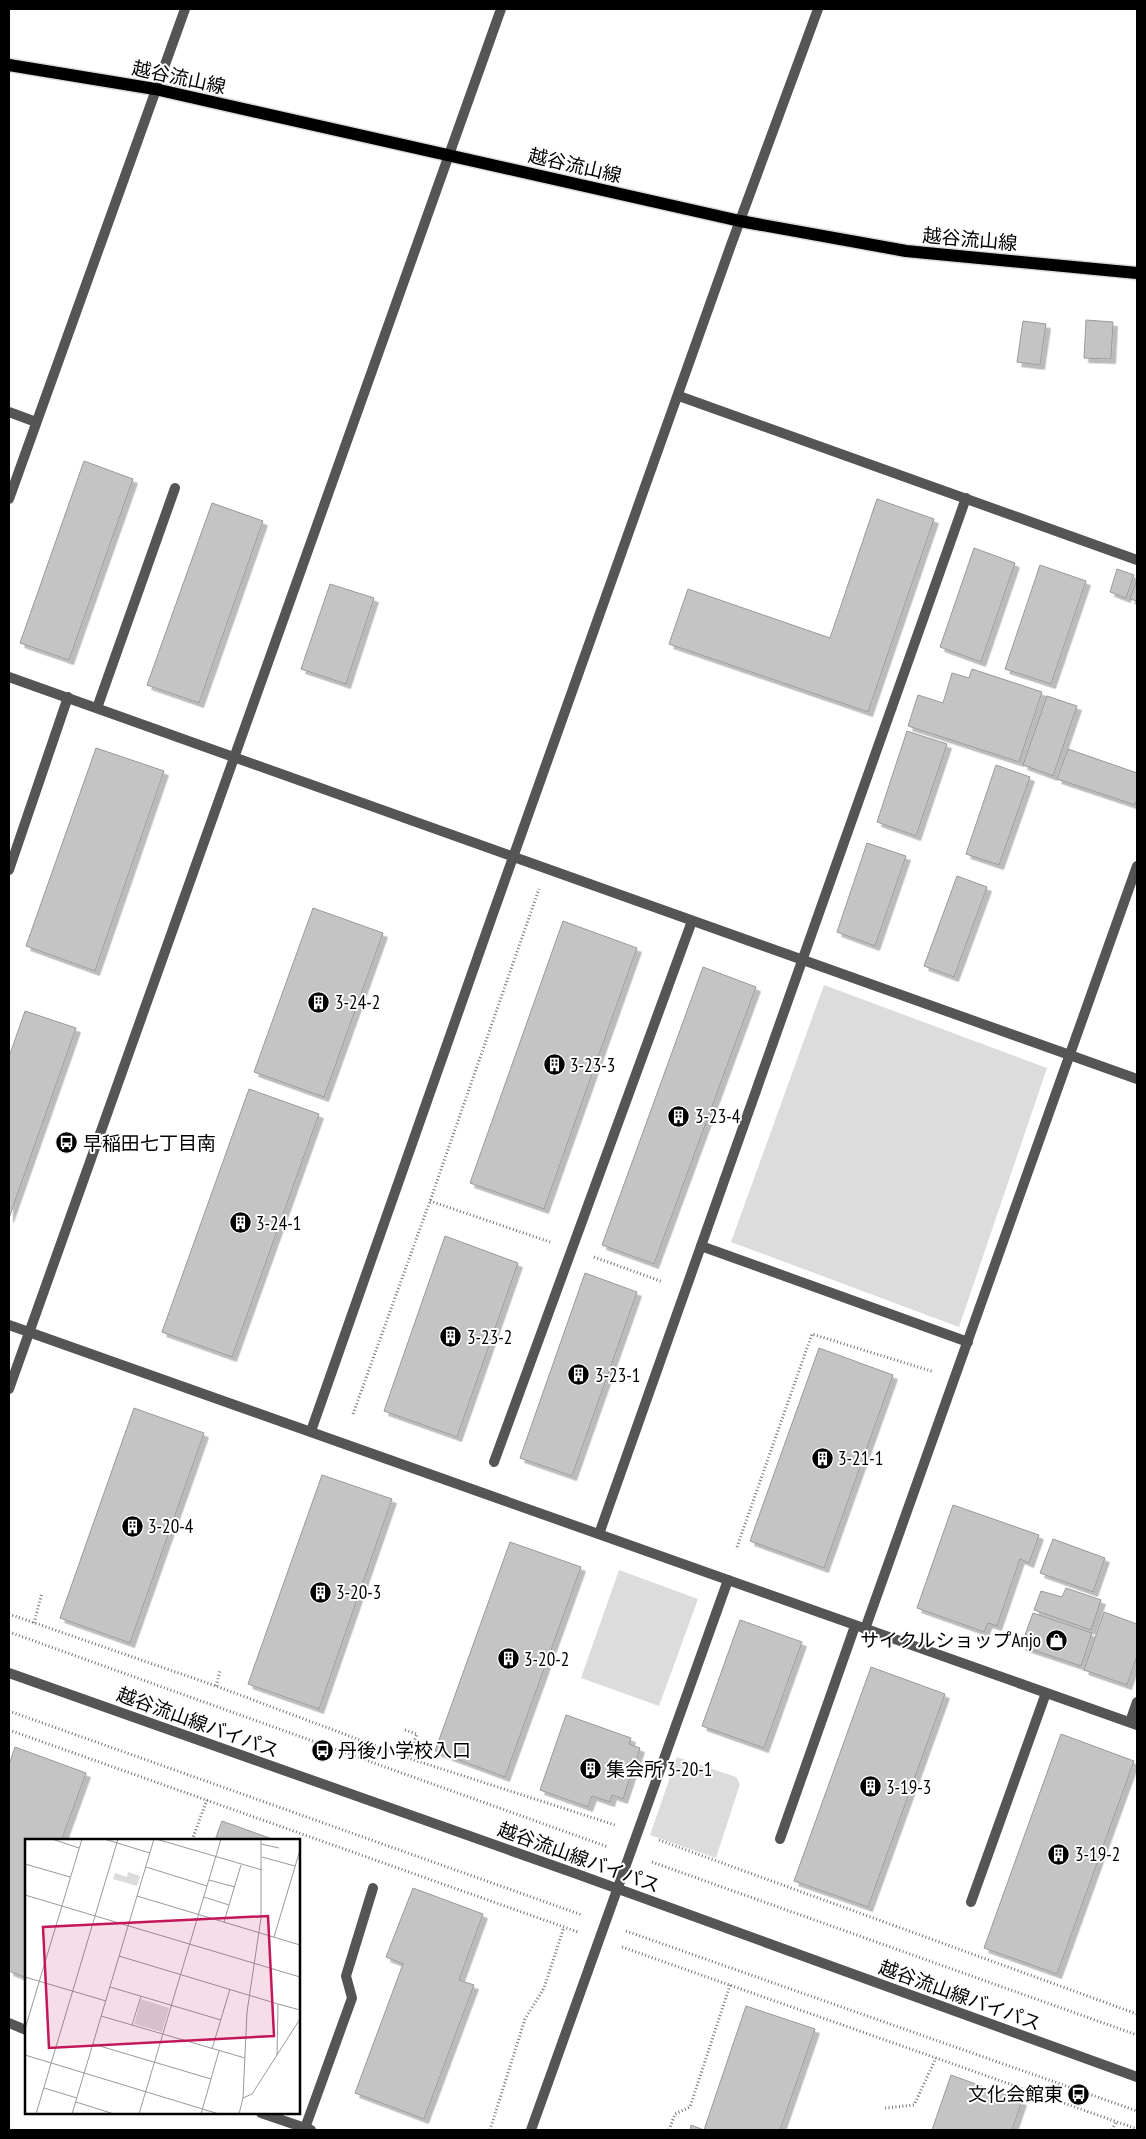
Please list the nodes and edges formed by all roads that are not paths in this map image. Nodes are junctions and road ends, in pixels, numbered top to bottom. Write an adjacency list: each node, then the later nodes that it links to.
1 (185, 9): 5 (street)
2 (501, 9): 6 (street)
3 (818, 9): 7 (street)
4 (9, 65): 5 (main road, 越谷流山線)
5 (156, 89): 6 (main road, 越谷流山線); 11 (street)
6 (449, 155): 7 (main road, 越谷流山線); 19 (street)
7 (740, 221): 8 (main road, 越谷流山線); 9 (street)
8 (1137, 273)
9 (679, 396): 13 (street); 20 (street)
10 (9, 412): 11 (street)
11 (36, 422): 14 (street)
12 (175, 488): 18 (street)
13 (966, 498): 15 (street); 24 (street)
14 (9, 499)
15 (1137, 560)
16 (9, 677): 17 (street)
17 (68, 698): 18 (street); 22 (street)
18 (97, 708): 19 (street)
19 (235, 759): 20 (street); 29 (street)
20 (513, 858): 23 (street); 32 (street)
21 (1137, 866): 25 (street)
22 (9, 870)
23 (692, 921): 24 (street); 33 (street)
24 (802, 960): 25 (street); 27 (street)
25 (1070, 1054): 26 (street); 30 (street)
26 (1137, 1079)
27 (701, 1246): 30 (street); 34 (street)
28 (9, 1324): 29 (street)
29 (29, 1332): 31 (street); 32 (street)
30 (968, 1342): 36 (street)
31 (9, 1389)
32 (311, 1432): 34 (street)
33 (494, 1462)
34 (599, 1534): 35 (street)
35 (728, 1580): 36 (street); 43 (street)
36 (860, 1628): 38 (street); 41 (street)
37 (9, 1673): 43 (street, 越谷流山線バイパス)
38 (1046, 1693): 40 (street); 44 (street)
39 (1137, 1702): 40 (street)
40 (1134, 1724)
41 (780, 1839)
42 (372, 1888): 49 (street)
43 (617, 1889): 47 (street, 越谷流山線バイパス); 50 (street)
44 (971, 1902)
45 (9, 2023): 46 (street)
46 (25, 2030)
47 (1137, 2077)
48 (264, 2114): 49 (street)
49 (308, 2129)
50 (530, 2130)

